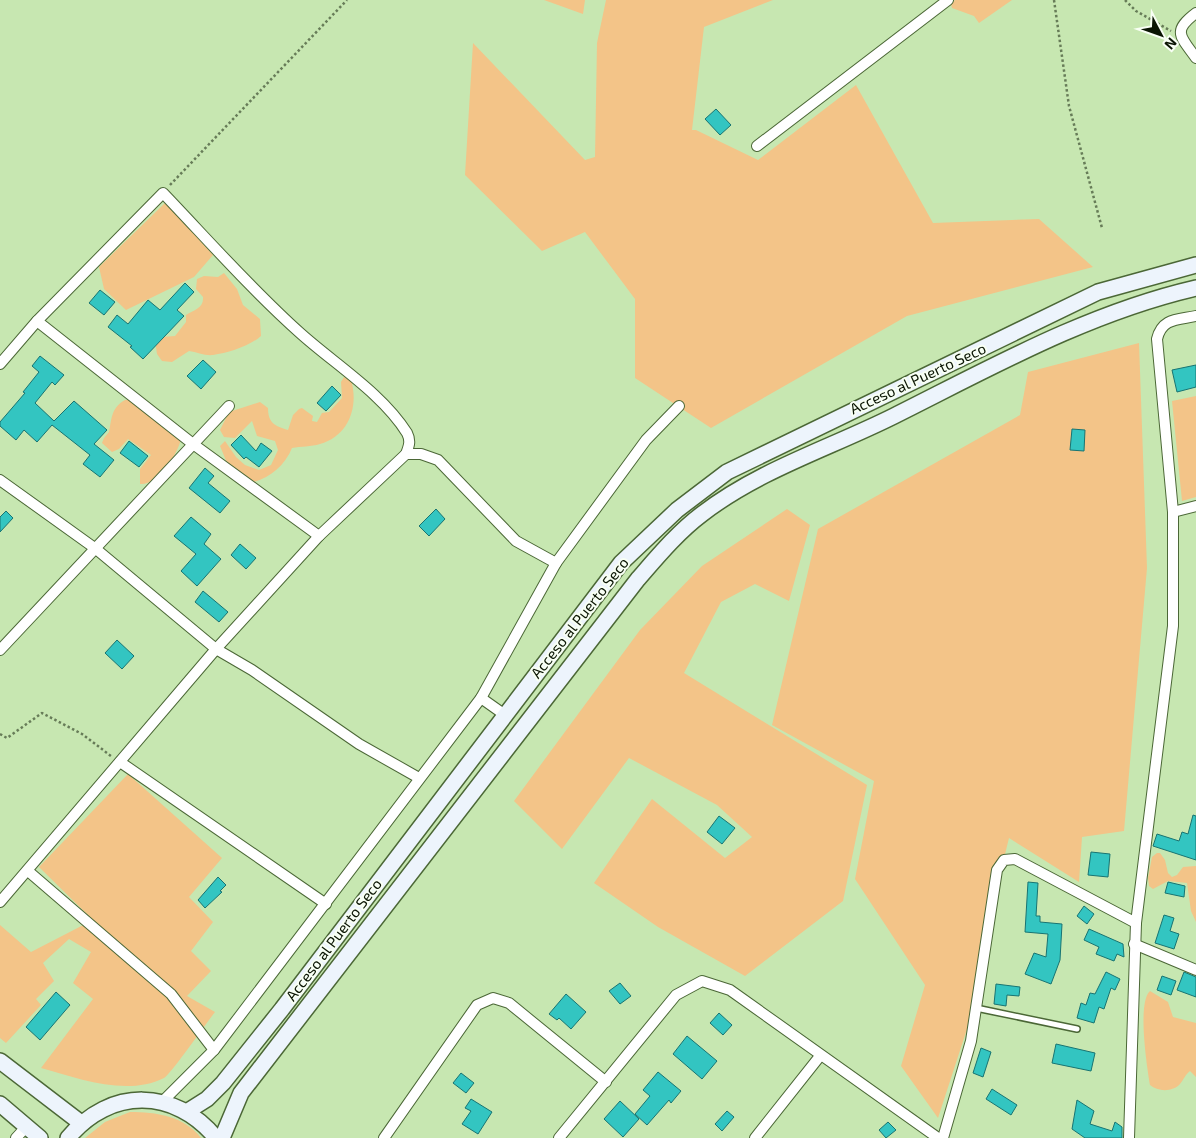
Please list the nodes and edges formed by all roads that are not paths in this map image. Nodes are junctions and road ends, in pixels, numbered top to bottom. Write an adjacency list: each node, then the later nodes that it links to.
1 (948, 0): 4 (street)
2 (1196, 13): 3 (street)
3 (1196, 58)
4 (757, 146)
5 (1196, 266): 23 (main road, Acceso al Puerto Seco)
6 (1196, 288): 47 (main road, Acceso al Puerto Seco)
7 (1196, 316): 16 (street)
8 (37, 322): 9 (street); 12 (street); 13 (street)
9 (0, 364)
10 (228, 406): 12 (street)
11 (679, 406): 19 (street)
12 (193, 444): 17 (street); 18 (street)
13 (406, 454): 17 (street); 19 (street)
14 (0, 480): 18 (street)
15 (1196, 506): 16 (street)
16 (1173, 512): 29 (street)
17 (319, 536): 20 (street)
18 (96, 549): 20 (street); 21 (street)
19 (556, 563): 22 (street)
20 (216, 649): 24 (street); 25 (street)
21 (0, 650)
22 (481, 698): 23 (street); 25 (street)
23 (505, 715): 40 (main road, Acceso al Puerto Seco)
24 (120, 762): 26 (street); 28 (street)
25 (419, 778): 28 (street)
26 (28, 871): 27 (street); 34 (street)
27 (0, 902)
28 (326, 904): 34 (street)
29 (1136, 922): 30 (street); 32 (street)
30 (1134, 944): 31 (street); 53 (street)
31 (1196, 970)
32 (976, 1008): 33 (lane); 52 (street)
33 (1077, 1029)
34 (214, 1050): 38 (street)
35 (820, 1056): 37 (street); 50 (street); 51 (street)
36 (0, 1062): 41 (main road)
37 (606, 1082): 48 (street); 49 (street)
38 (162, 1102): 40 (main road); 41 (main road)
39 (0, 1104): 42 (main road)
40 (188, 1112): 46 (main road)
41 (81, 1123): 45 (main road)
42 (27, 1126): 43 (street); 44 (main road)
43 (16, 1138)
44 (40, 1138)
45 (68, 1138)
46 (216, 1138)
47 (222, 1138)
48 (384, 1138)
49 (559, 1138)
50 (755, 1138)
51 (938, 1138)
52 (943, 1138)
53 (1129, 1138)

